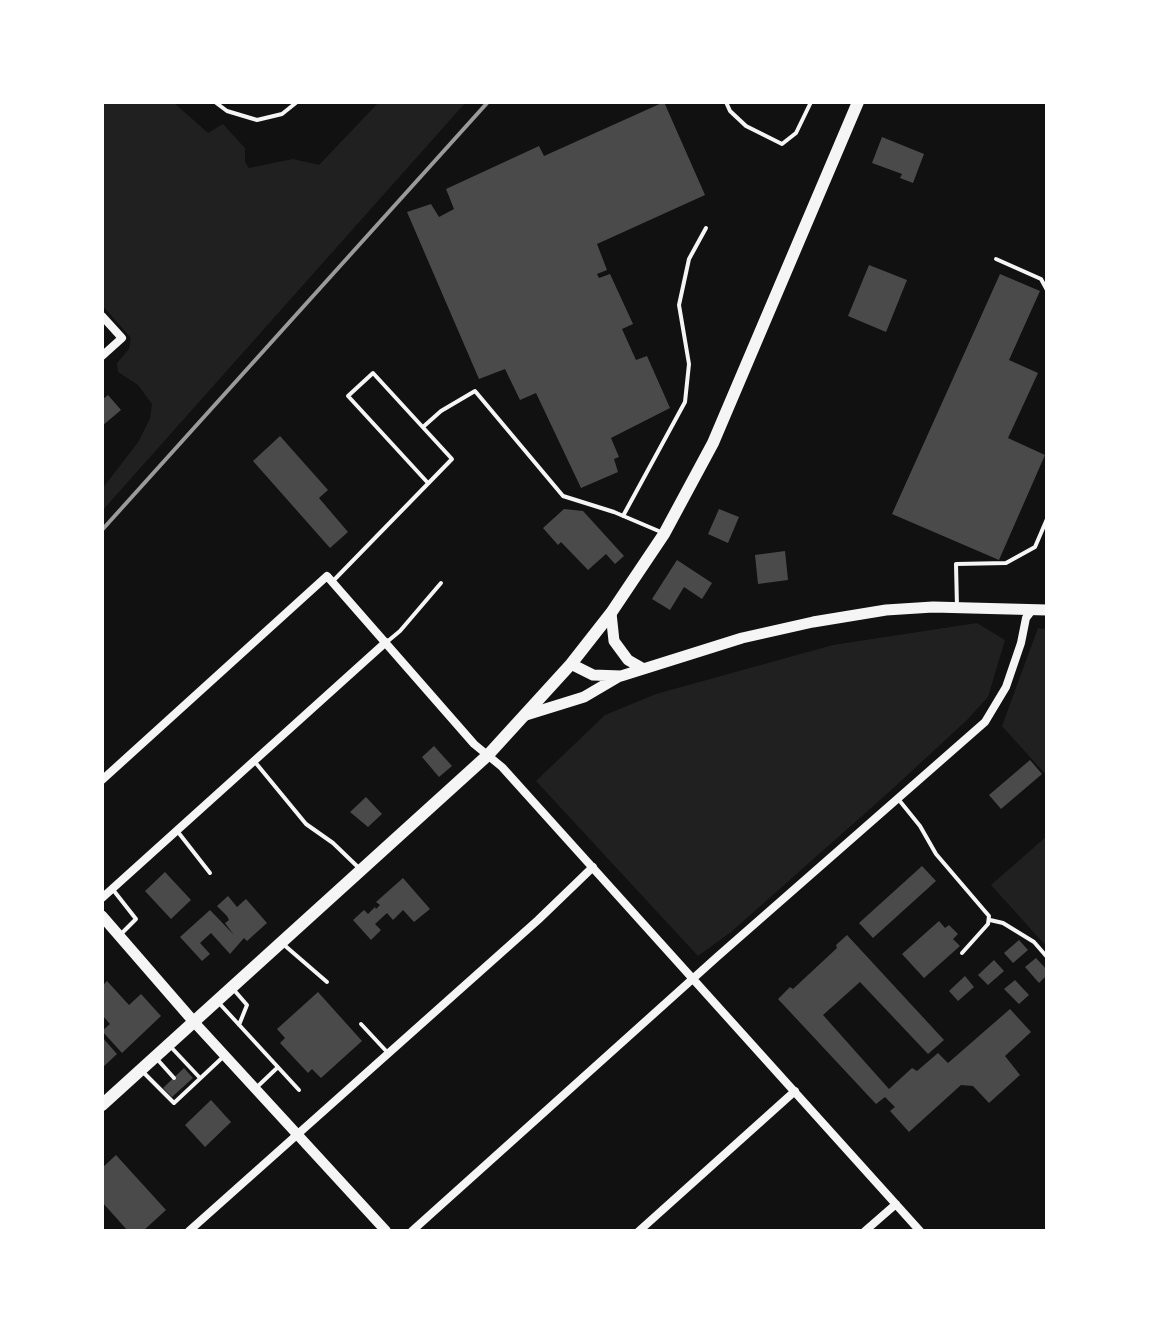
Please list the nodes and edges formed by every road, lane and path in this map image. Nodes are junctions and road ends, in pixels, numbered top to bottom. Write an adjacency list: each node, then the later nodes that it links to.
1 (215, 102): 2 (lane)
2 (297, 102)
3 (726, 102): 4 (lane)
4 (811, 102)
5 (858, 102): 15 (main road)
6 (706, 228): 13 (lane)
7 (996, 259): 8 (lane)
8 (1047, 290)
9 (102, 316): 10 (street)
10 (102, 356)
11 (423, 427): 12 (lane); 12 (lane); 13 (lane)
12 (428, 483): 16 (lane)
13 (623, 516): 15 (lane)
14 (1047, 519): 18 (lane)
15 (664, 534): 21 (main road)
16 (330, 579): 22 (street); 29 (street)
17 (441, 583): 22 (lane)
18 (957, 607): 19 (main road); 24 (main road)
19 (1032, 610): 20 (main road); 30 (street)
20 (1047, 610)
21 (611, 613): 23 (main road); 24 (main road)
22 (386, 642): 27 (street); 28 (street)
23 (571, 664): 25 (main road); 26 (main road)
24 (642, 668): 25 (main road)
25 (621, 676): 26 (main road)
26 (526, 715): 27 (main road)
27 (488, 755): 32 (street); 33 (main road)
28 (253, 760): 31 (street); 33 (lane)
29 (102, 780)
30 (898, 798): 38 (lane); 43 (street)
31 (176, 830): 34 (lane); 35 (street)
32 (593, 867): 43 (street); 51 (street)
33 (361, 870): 40 (main road)
34 (210, 873)
35 (112, 889): 36 (street); 39 (lane)
36 (102, 898)
37 (102, 916): 39 (main road)
38 (990, 920): 41 (lane); 42 (lane)
39 (120, 935): 47 (main road)
40 (281, 943): 44 (lane); 45 (main road)
41 (962, 953)
42 (1047, 957)
43 (693, 979): 60 (street); 66 (street)
44 (327, 982)
45 (231, 988): 46 (main road); 49 (lane)
46 (217, 1001): 47 (main road); 49 (lane)
47 (194, 1022): 50 (main road); 52 (street)
48 (361, 1024): 51 (lane)
49 (239, 1025): 54 (lane)
50 (169, 1045): 53 (main road); 57 (lane)
51 (388, 1053): 62 (street)
52 (225, 1055): 57 (lane); 58 (street)
53 (155, 1057): 55 (main road); 56 (lane)
54 (278, 1068): 58 (lane); 59 (lane)
55 (141, 1070): 57 (lane); 61 (main road)
56 (174, 1078)
57 (200, 1078)
58 (255, 1088): 62 (street)
59 (299, 1090)
60 (795, 1091): 63 (street); 67 (street)
61 (102, 1105)
62 (298, 1134): 64 (street); 65 (street)
63 (896, 1204): 68 (street); 69 (street)
64 (189, 1231)
65 (386, 1231)
66 (412, 1231)
67 (639, 1231)
68 (865, 1231)
69 (920, 1231)

